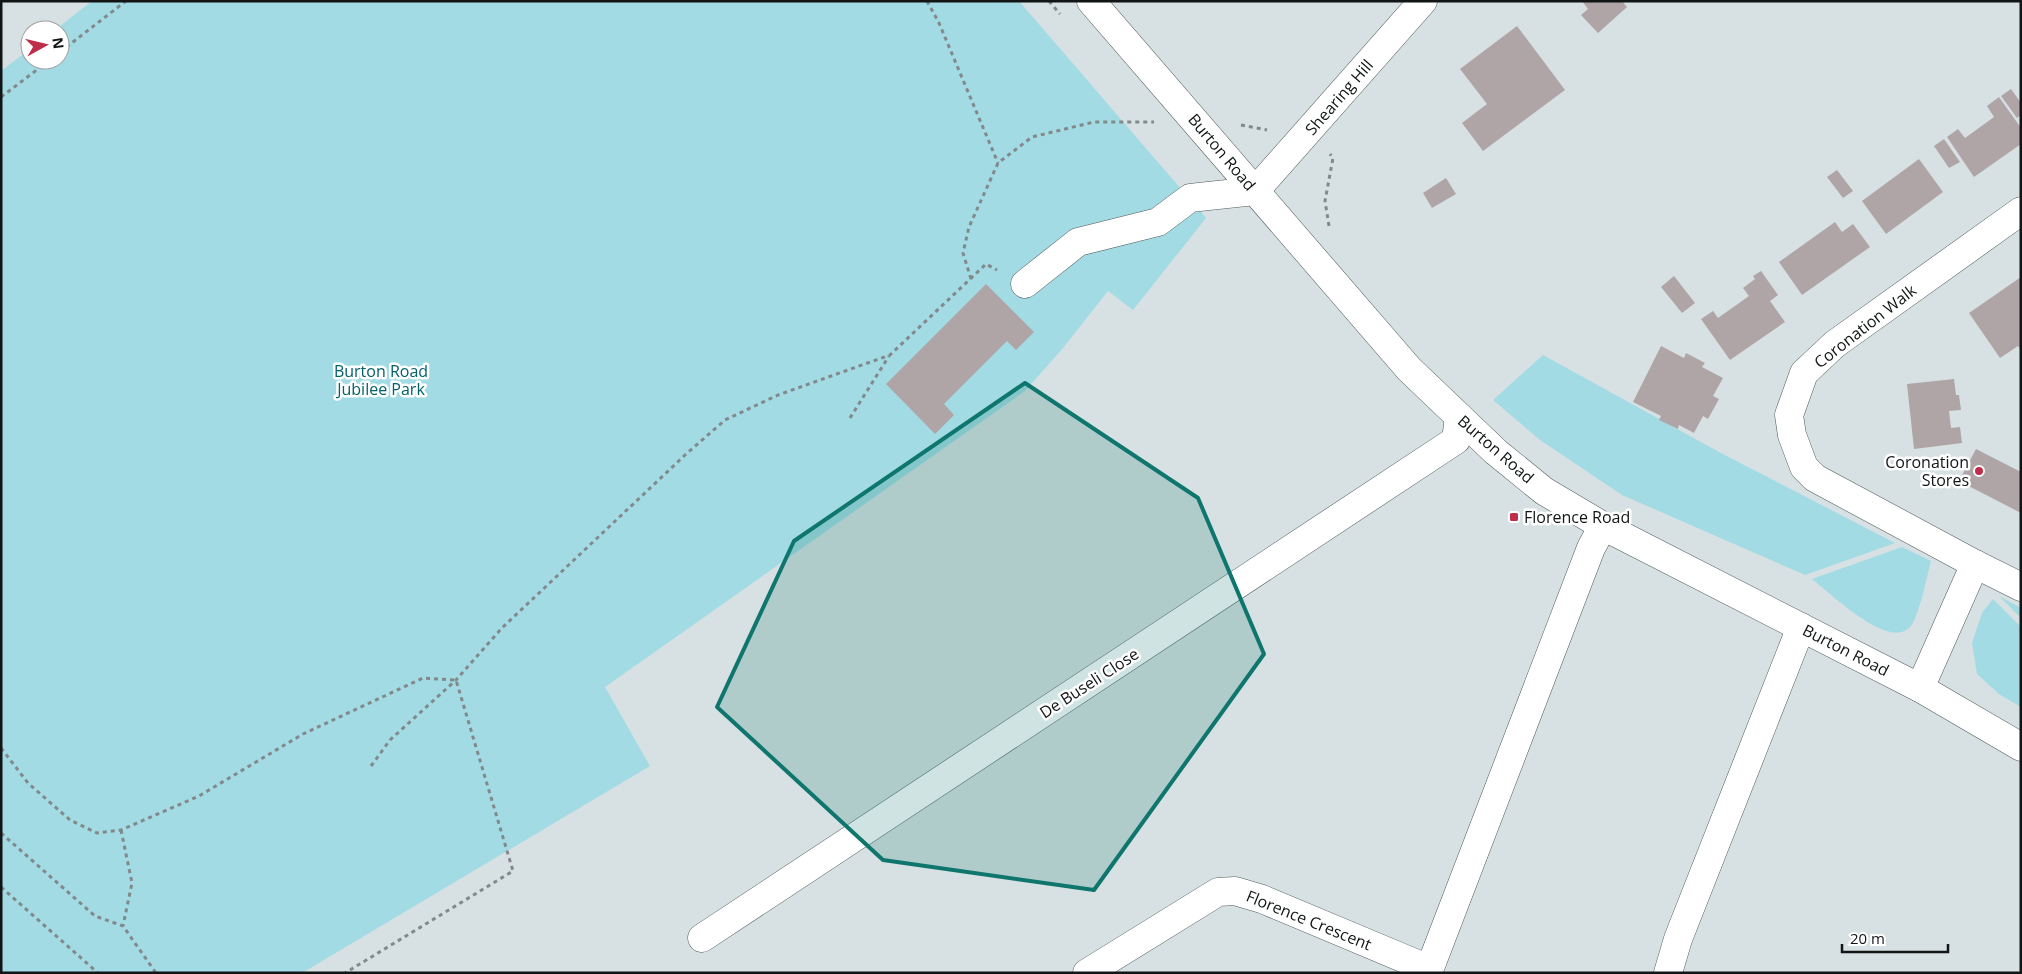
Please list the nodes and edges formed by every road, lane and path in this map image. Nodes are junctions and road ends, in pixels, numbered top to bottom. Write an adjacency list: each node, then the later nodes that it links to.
1 (126, 1): 5 (path)
2 (927, 1): 11 (path)
3 (1091, 1): 8 (street, Burton Road)
4 (1423, 1): 10 (street, Shearing Hill)
5 (70, 44)
6 (37, 70): 7 (path)
7 (1, 97)
8 (1197, 122): 11 (path); 12 (street, Burton Road)
9 (1238, 124): 10 (path)
10 (1309, 131): 12 (street, Shearing Hill); 14 (path)
11 (998, 163): 16 (path)
12 (1256, 192): 17 (street); 19 (street, Burton Road)
13 (2021, 211): 22 (street, Coronation Walk)
14 (1331, 235)
15 (986, 264): 16 (path)
16 (971, 279): 18 (path)
17 (1025, 284)
18 (890, 355): 20 (path); 25 (path)
19 (1459, 417): 21 (street, Burton Road); 34 (street, De Buseli Close)
20 (850, 418)
21 (1603, 526): 24 (street, Burton Road); 35 (street)
22 (1975, 564): 23 (street, Coronation Walk); 26 (street)
23 (2021, 586)
24 (1801, 627): 26 (street, Burton Road); 40 (street)
25 (456, 680): 29 (path); 30 (path); 38 (path)
26 (1920, 688): 27 (street, Burton Road)
27 (2021, 747)
28 (1, 748): 30 (path)
29 (371, 766)
30 (121, 830): 33 (path)
31 (1, 833): 33 (path)
32 (1, 887): 36 (path)
33 (123, 926): 37 (path)
34 (702, 938)
35 (1428, 971): 39 (street, Florence Crescent)
36 (98, 973)
37 (156, 973)
38 (345, 973)
39 (1087, 973)
40 (1668, 973)

